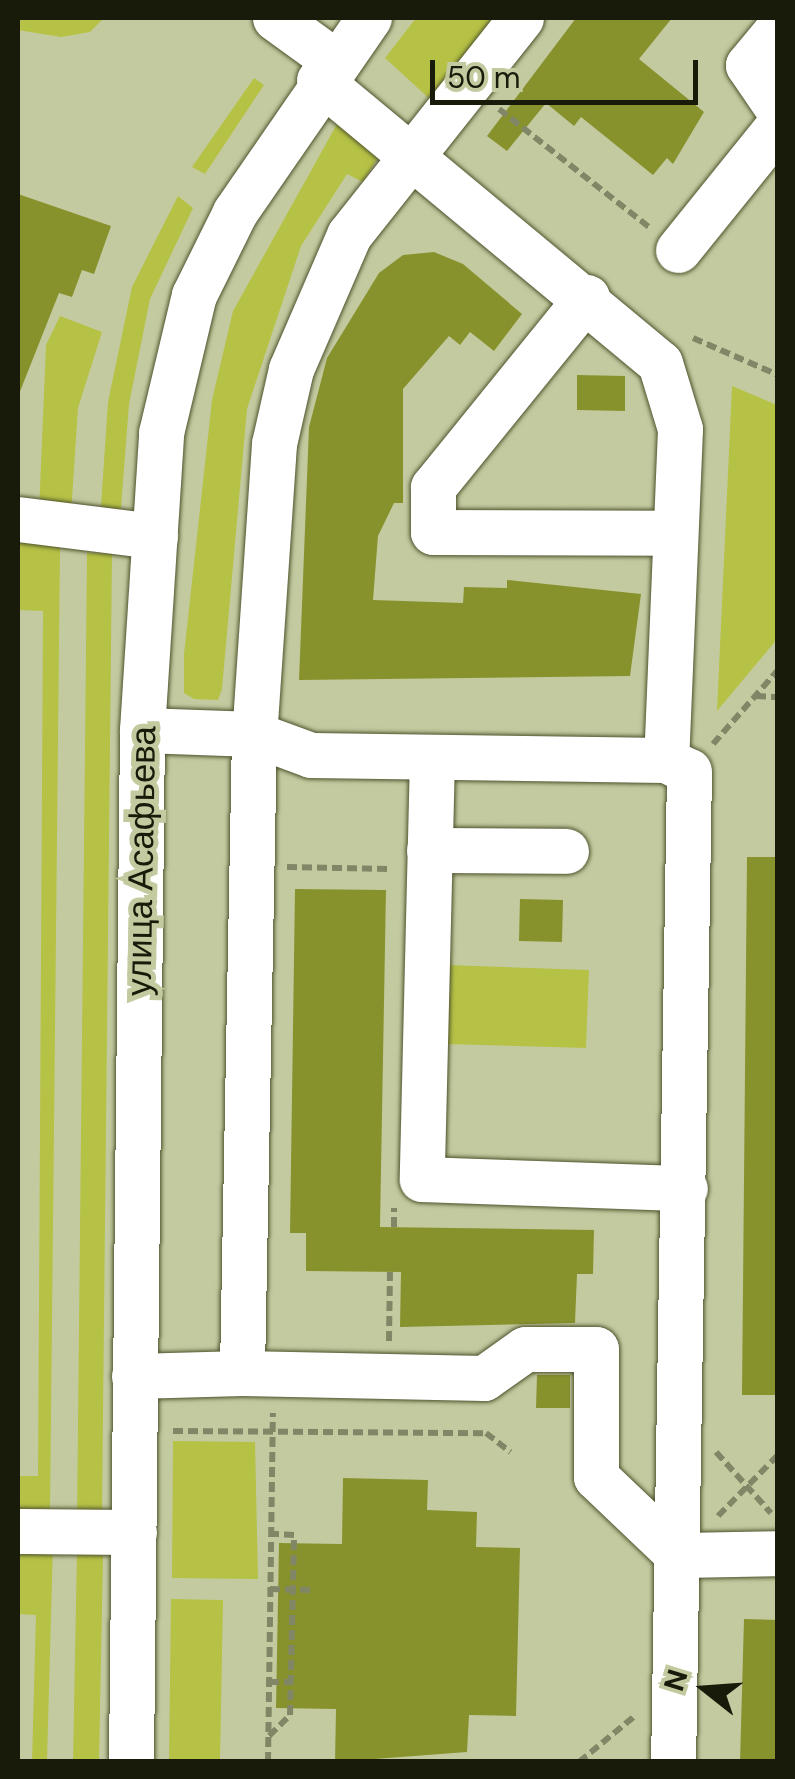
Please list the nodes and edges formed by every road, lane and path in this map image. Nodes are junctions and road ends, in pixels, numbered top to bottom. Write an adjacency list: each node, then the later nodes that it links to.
1 (275, 18): 5 (street)
2 (369, 18): 5 (street, улица Асафьева)
3 (521, 18): 6 (street)
4 (778, 29): 7 (street)
5 (326, 70): 9 (street); 14 (street, улица Асафьева)
6 (467, 83): 9 (street); 10 (path)
7 (778, 109)
8 (778, 126): 10 (street)
9 (410, 152): 11 (street); 19 (street)
10 (678, 250)
11 (587, 297): 13 (street); 13 (street)
12 (18, 519): 14 (street)
13 (675, 533): 21 (street)
14 (154, 536): 18 (street, улица Асафьева)
15 (778, 670): 16 (path)
16 (755, 696): 17 (path); 21 (path)
17 (778, 696)
18 (142, 730): 19 (street); 27 (street, улица Асафьева)
19 (254, 734): 20 (street); 26 (street)
20 (432, 757): 21 (street); 22 (street)
21 (678, 765): 24 (street)
22 (429, 850): 23 (street); 24 (street)
23 (566, 851)
24 (684, 1188): 29 (street)
25 (390, 1272): 28 (path)
26 (258, 1373): 27 (street); 28 (street); 31 (path)
27 (134, 1376): 37 (street, улица Асафьева)
28 (389, 1376): 40 (street)
29 (680, 1416): 34 (path); 40 (street)
30 (170, 1432): 31 (path)
31 (273, 1432): 32 (path); 38 (path)
32 (510, 1452)
33 (778, 1455): 34 (path)
34 (750, 1484): 35 (path); 40 (path)
35 (778, 1522)
36 (18, 1531): 37 (street)
37 (134, 1532): 48 (street, улица Асафьева)
38 (272, 1534): 41 (path); 42 (path)
39 (778, 1552): 40 (street)
40 (678, 1555): 46 (street)
41 (270, 1589): 42 (path); 44 (path)
42 (293, 1589): 43 (path); 45 (path)
43 (311, 1590)
44 (269, 1682): 45 (path); 47 (path)
45 (291, 1682): 47 (path)
46 (675, 1683): 50 (path); 51 (street)
47 (268, 1737): 49 (path)
48 (131, 1762)
49 (268, 1762)
50 (579, 1762)
51 (673, 1762)

